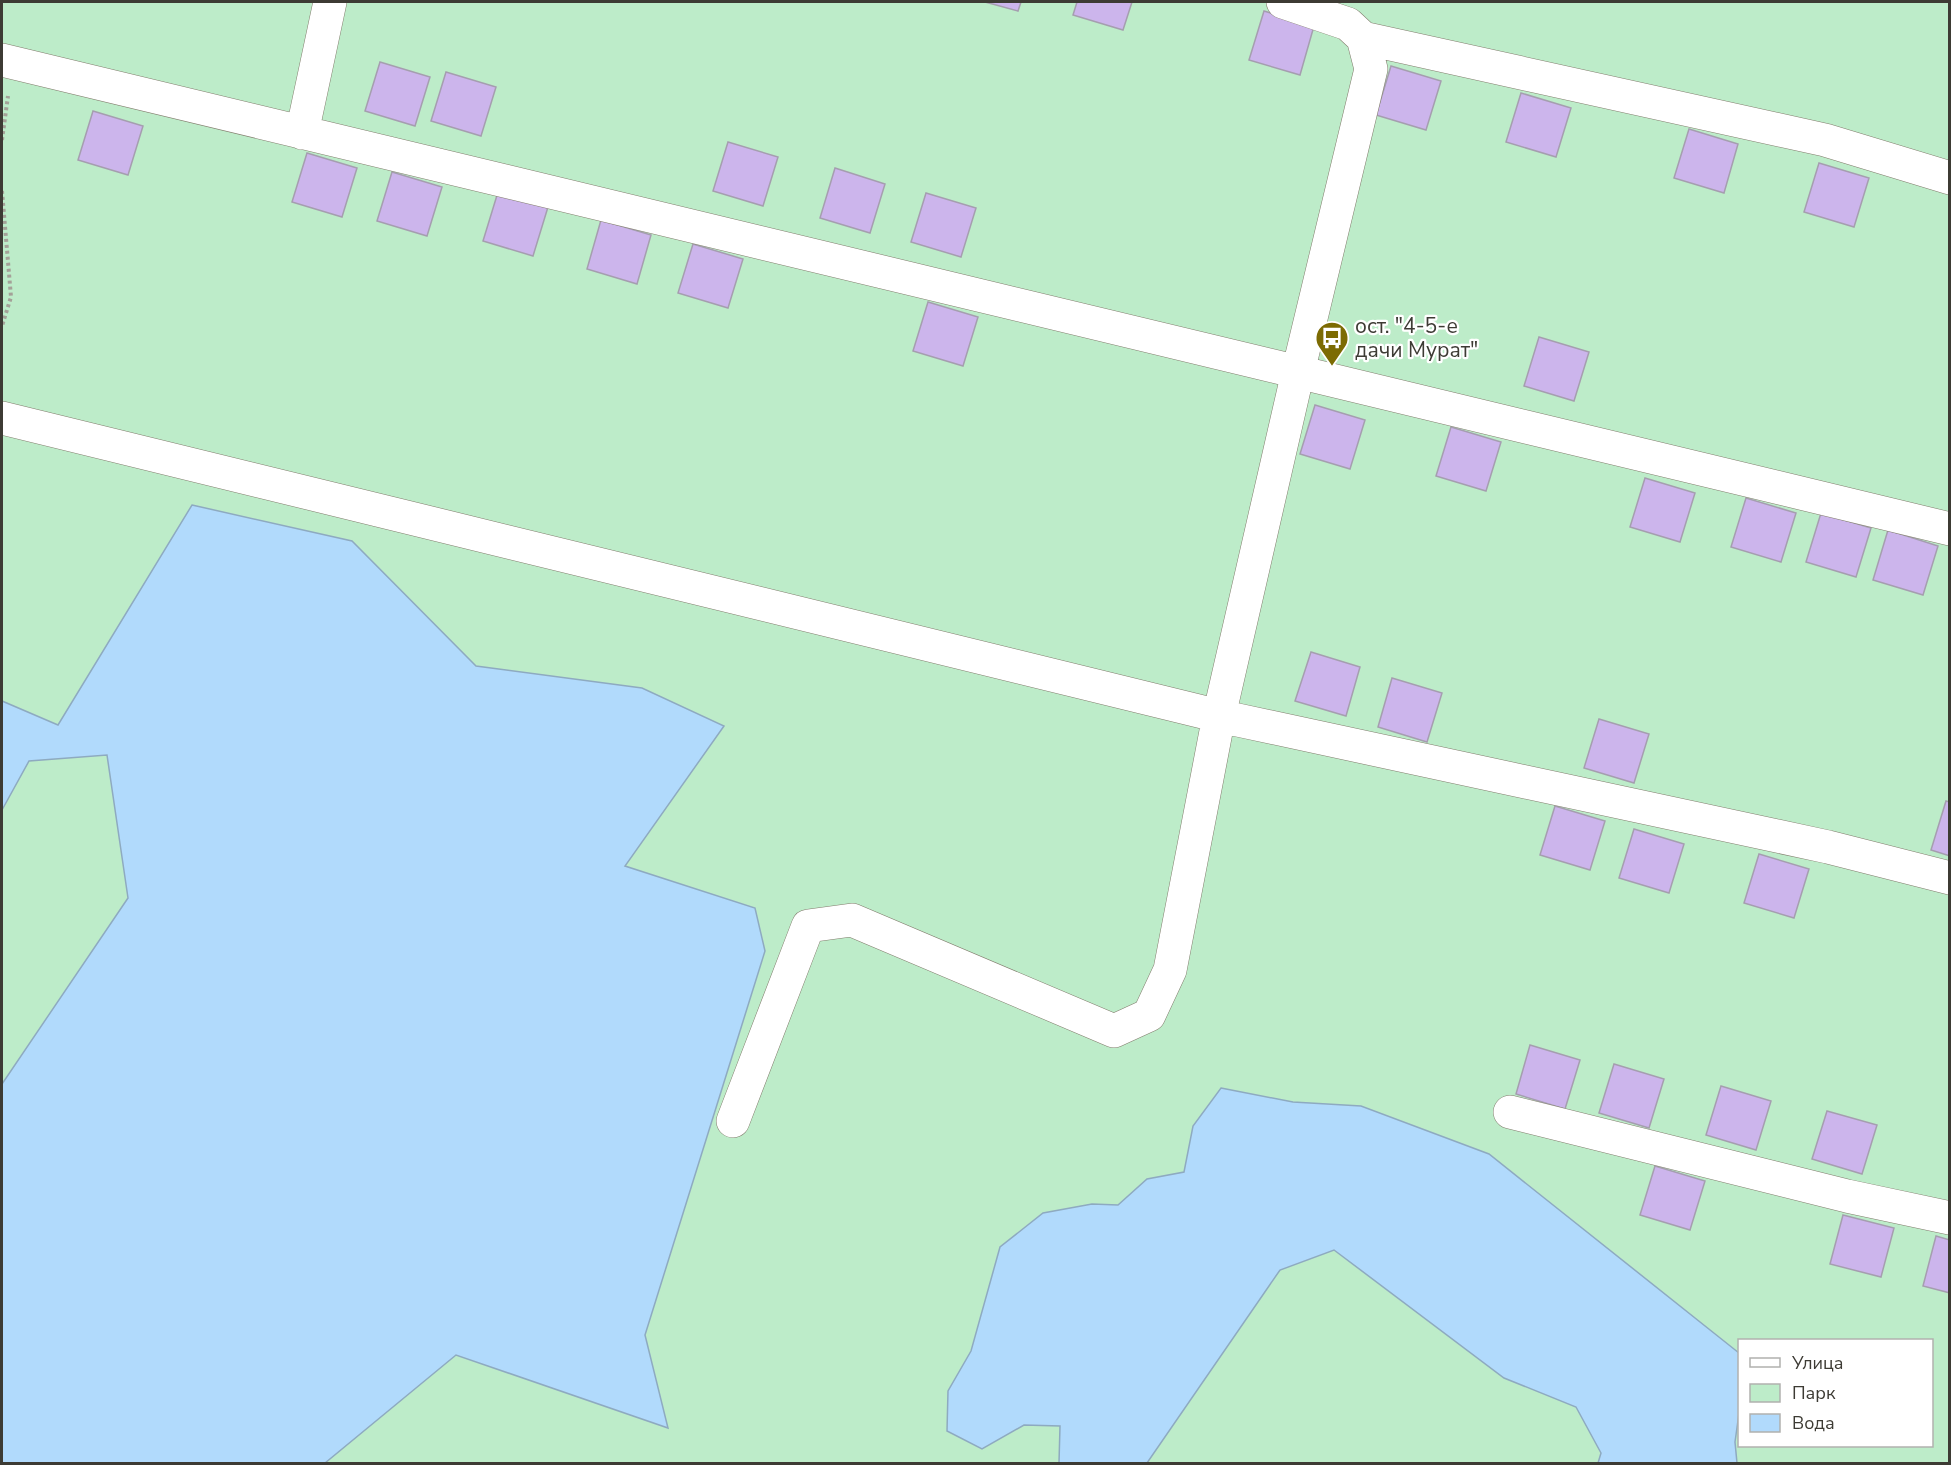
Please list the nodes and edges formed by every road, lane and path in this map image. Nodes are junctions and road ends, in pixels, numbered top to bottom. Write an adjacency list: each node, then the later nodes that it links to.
1 (330, 2): 5 (street)
2 (1283, 2): 3 (street)
3 (1363, 38): 7 (street); 10 (street)
4 (7, 61): 5 (street); 6 (path)
5 (302, 133): 10 (street)
6 (2, 140)
7 (1950, 178)
8 (2, 190): 9 (path)
9 (2, 326)
10 (1298, 372): 12 (street); 13 (street)
11 (2, 418): 13 (street)
12 (1950, 529)
13 (1219, 716): 14 (street); 16 (street)
14 (1950, 878)
15 (1510, 1112): 17 (street)
16 (733, 1121)
17 (1950, 1218)

